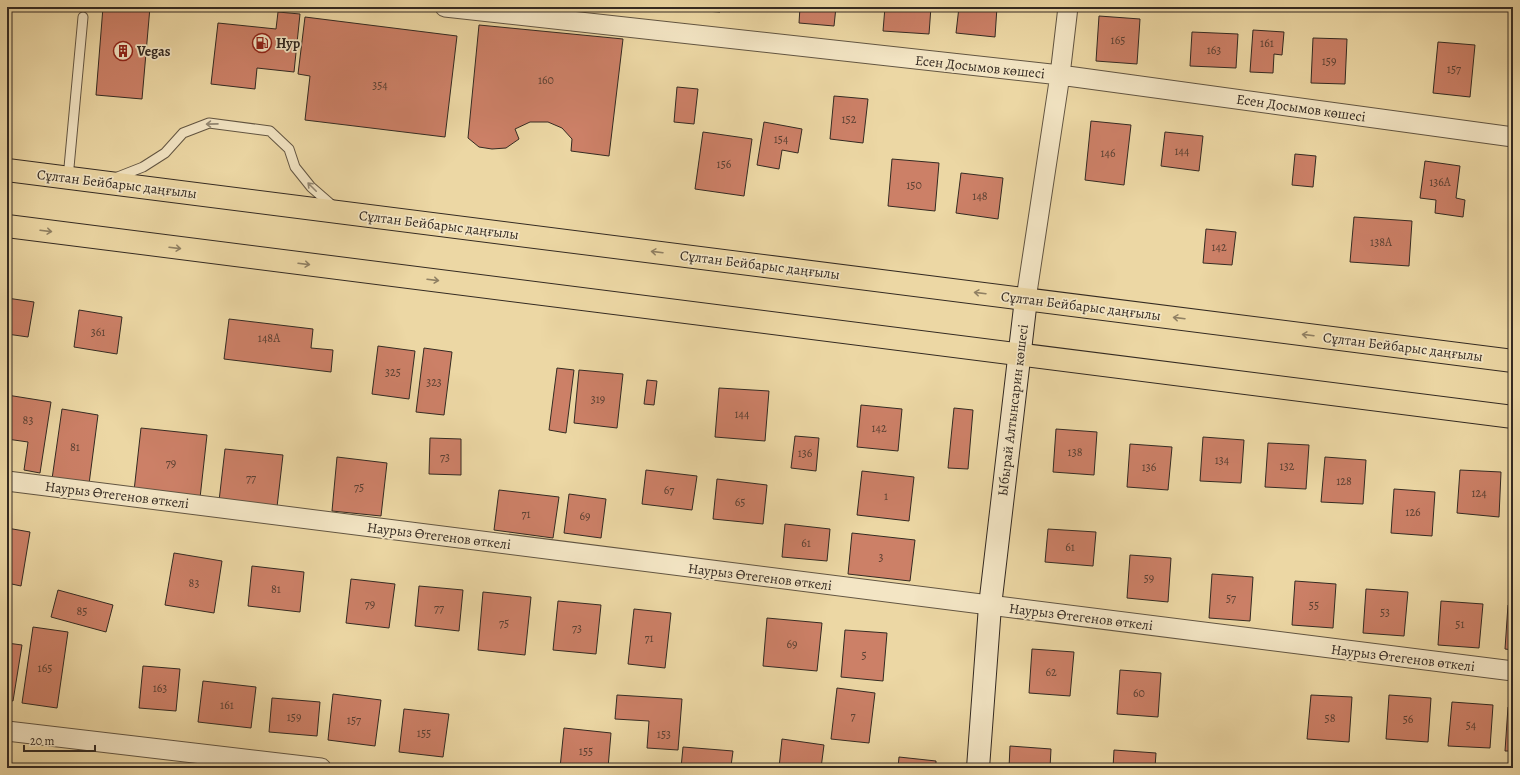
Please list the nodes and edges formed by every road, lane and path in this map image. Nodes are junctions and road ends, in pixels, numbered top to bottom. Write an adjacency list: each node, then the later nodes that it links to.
1 (445, 7): 4 (street, Есен Досымов көшесі)
2 (1068, 7): 4 (street, Ыбырай Алтынсарин көшесі)
3 (83, 17): 7 (lane)
4 (1060, 75): 5 (street, Есен Досымов көшесі); 11 (street, Ыбырай Алтынсарин көшесі)
5 (1513, 137)
6 (7, 170): 7 (main road, Сұлтан Бейбарыс даңғылы)
7 (68, 178): 8 (main road, Сұлтан Бейбарыс даңғылы)
8 (103, 182): 9 (main road, Сұлтан Бейбарыс даңғылы); 9 (lane, one-way to 8)
9 (341, 213): 11 (main road, Сұлтан Бейбарыс даңғылы, one-way to 9)
10 (7, 226): 12 (main road, one-way to 12)
11 (1026, 299): 12 (street, Ыбырай Алтынсарин көшесі); 13 (main road, Сұлтан Бейбарыс даңғылы, one-way to 11)
12 (1019, 355): 14 (main road); 16 (street, Ыбырай Алтынсарин көшесі)
13 (1513, 361)
14 (1513, 417)
15 (7, 481): 16 (street, Наурыз Өтегенов өткелі)
16 (990, 606): 17 (street, Наурыз Өтегенов өткелі); 20 (street, Ыбырай Алтынсарин көшесі)
17 (1513, 671)
18 (7, 731): 19 (street)
19 (321, 768)
20 (978, 768)

